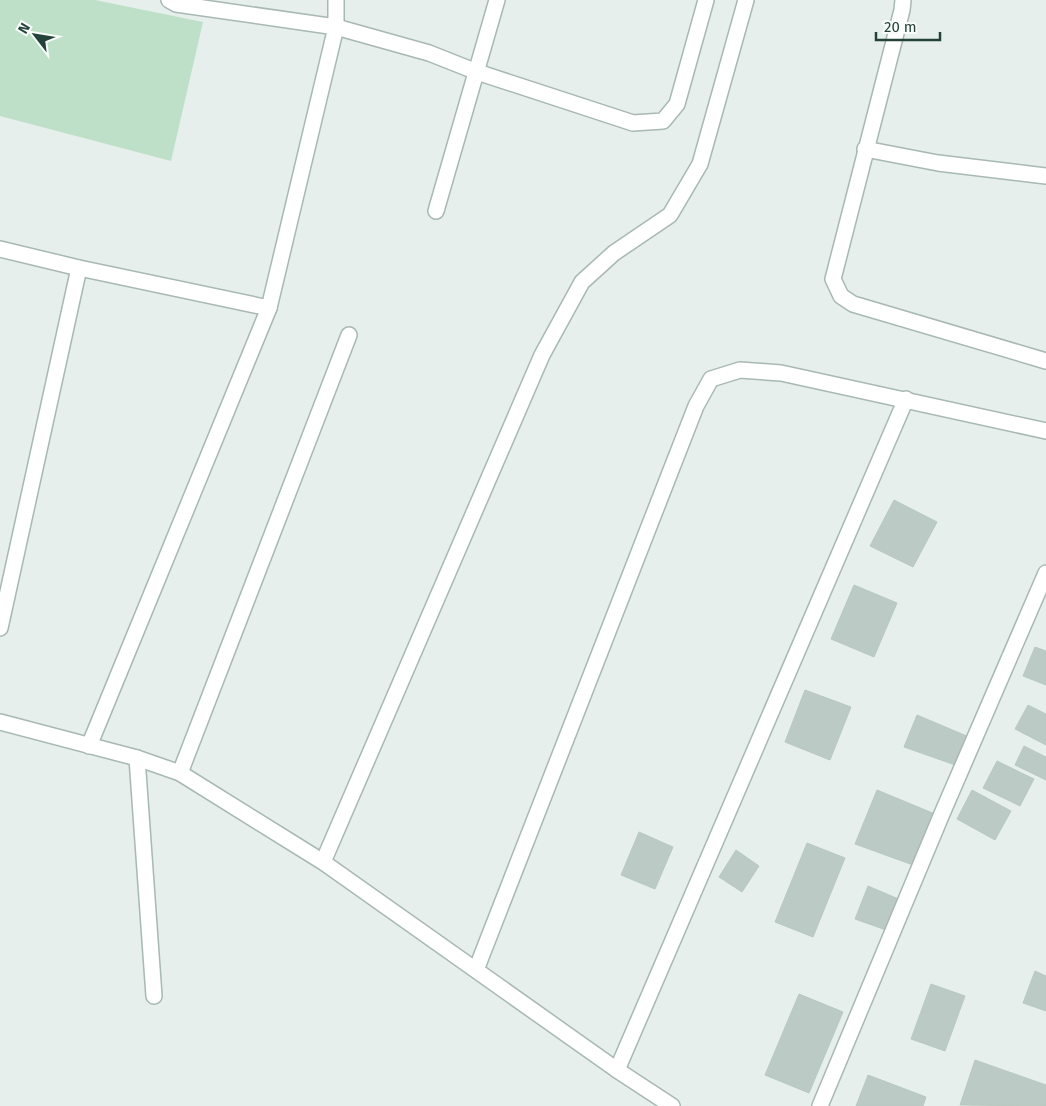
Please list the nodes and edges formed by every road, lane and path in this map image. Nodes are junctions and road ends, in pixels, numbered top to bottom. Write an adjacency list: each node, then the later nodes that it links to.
1 (169, 0): 7 (street)
2 (336, 0): 7 (street)
3 (497, 0): 8 (street)
4 (706, 0): 8 (street)
5 (746, 0): 25 (street)
6 (903, 0): 9 (street)
7 (336, 27): 8 (street); 14 (street)
8 (476, 72): 11 (street)
9 (865, 149): 10 (street); 16 (street)
10 (1046, 176)
11 (436, 211)
12 (0, 249): 13 (street)
13 (79, 268): 14 (street); 20 (street)
14 (269, 308): 22 (street)
15 (349, 335): 24 (street)
16 (1046, 361)
17 (906, 399): 18 (street); 26 (street); 28 (street)
18 (1046, 432)
19 (1046, 574): 30 (street)
20 (0, 628)
21 (0, 722): 22 (street)
22 (88, 746): 23 (street)
23 (137, 758): 24 (street); 27 (street)
24 (180, 773): 25 (street)
25 (323, 862): 26 (street)
26 (476, 970): 28 (street)
27 (154, 996)
28 (617, 1070): 29 (street)
29 (672, 1106)
30 (820, 1106)

